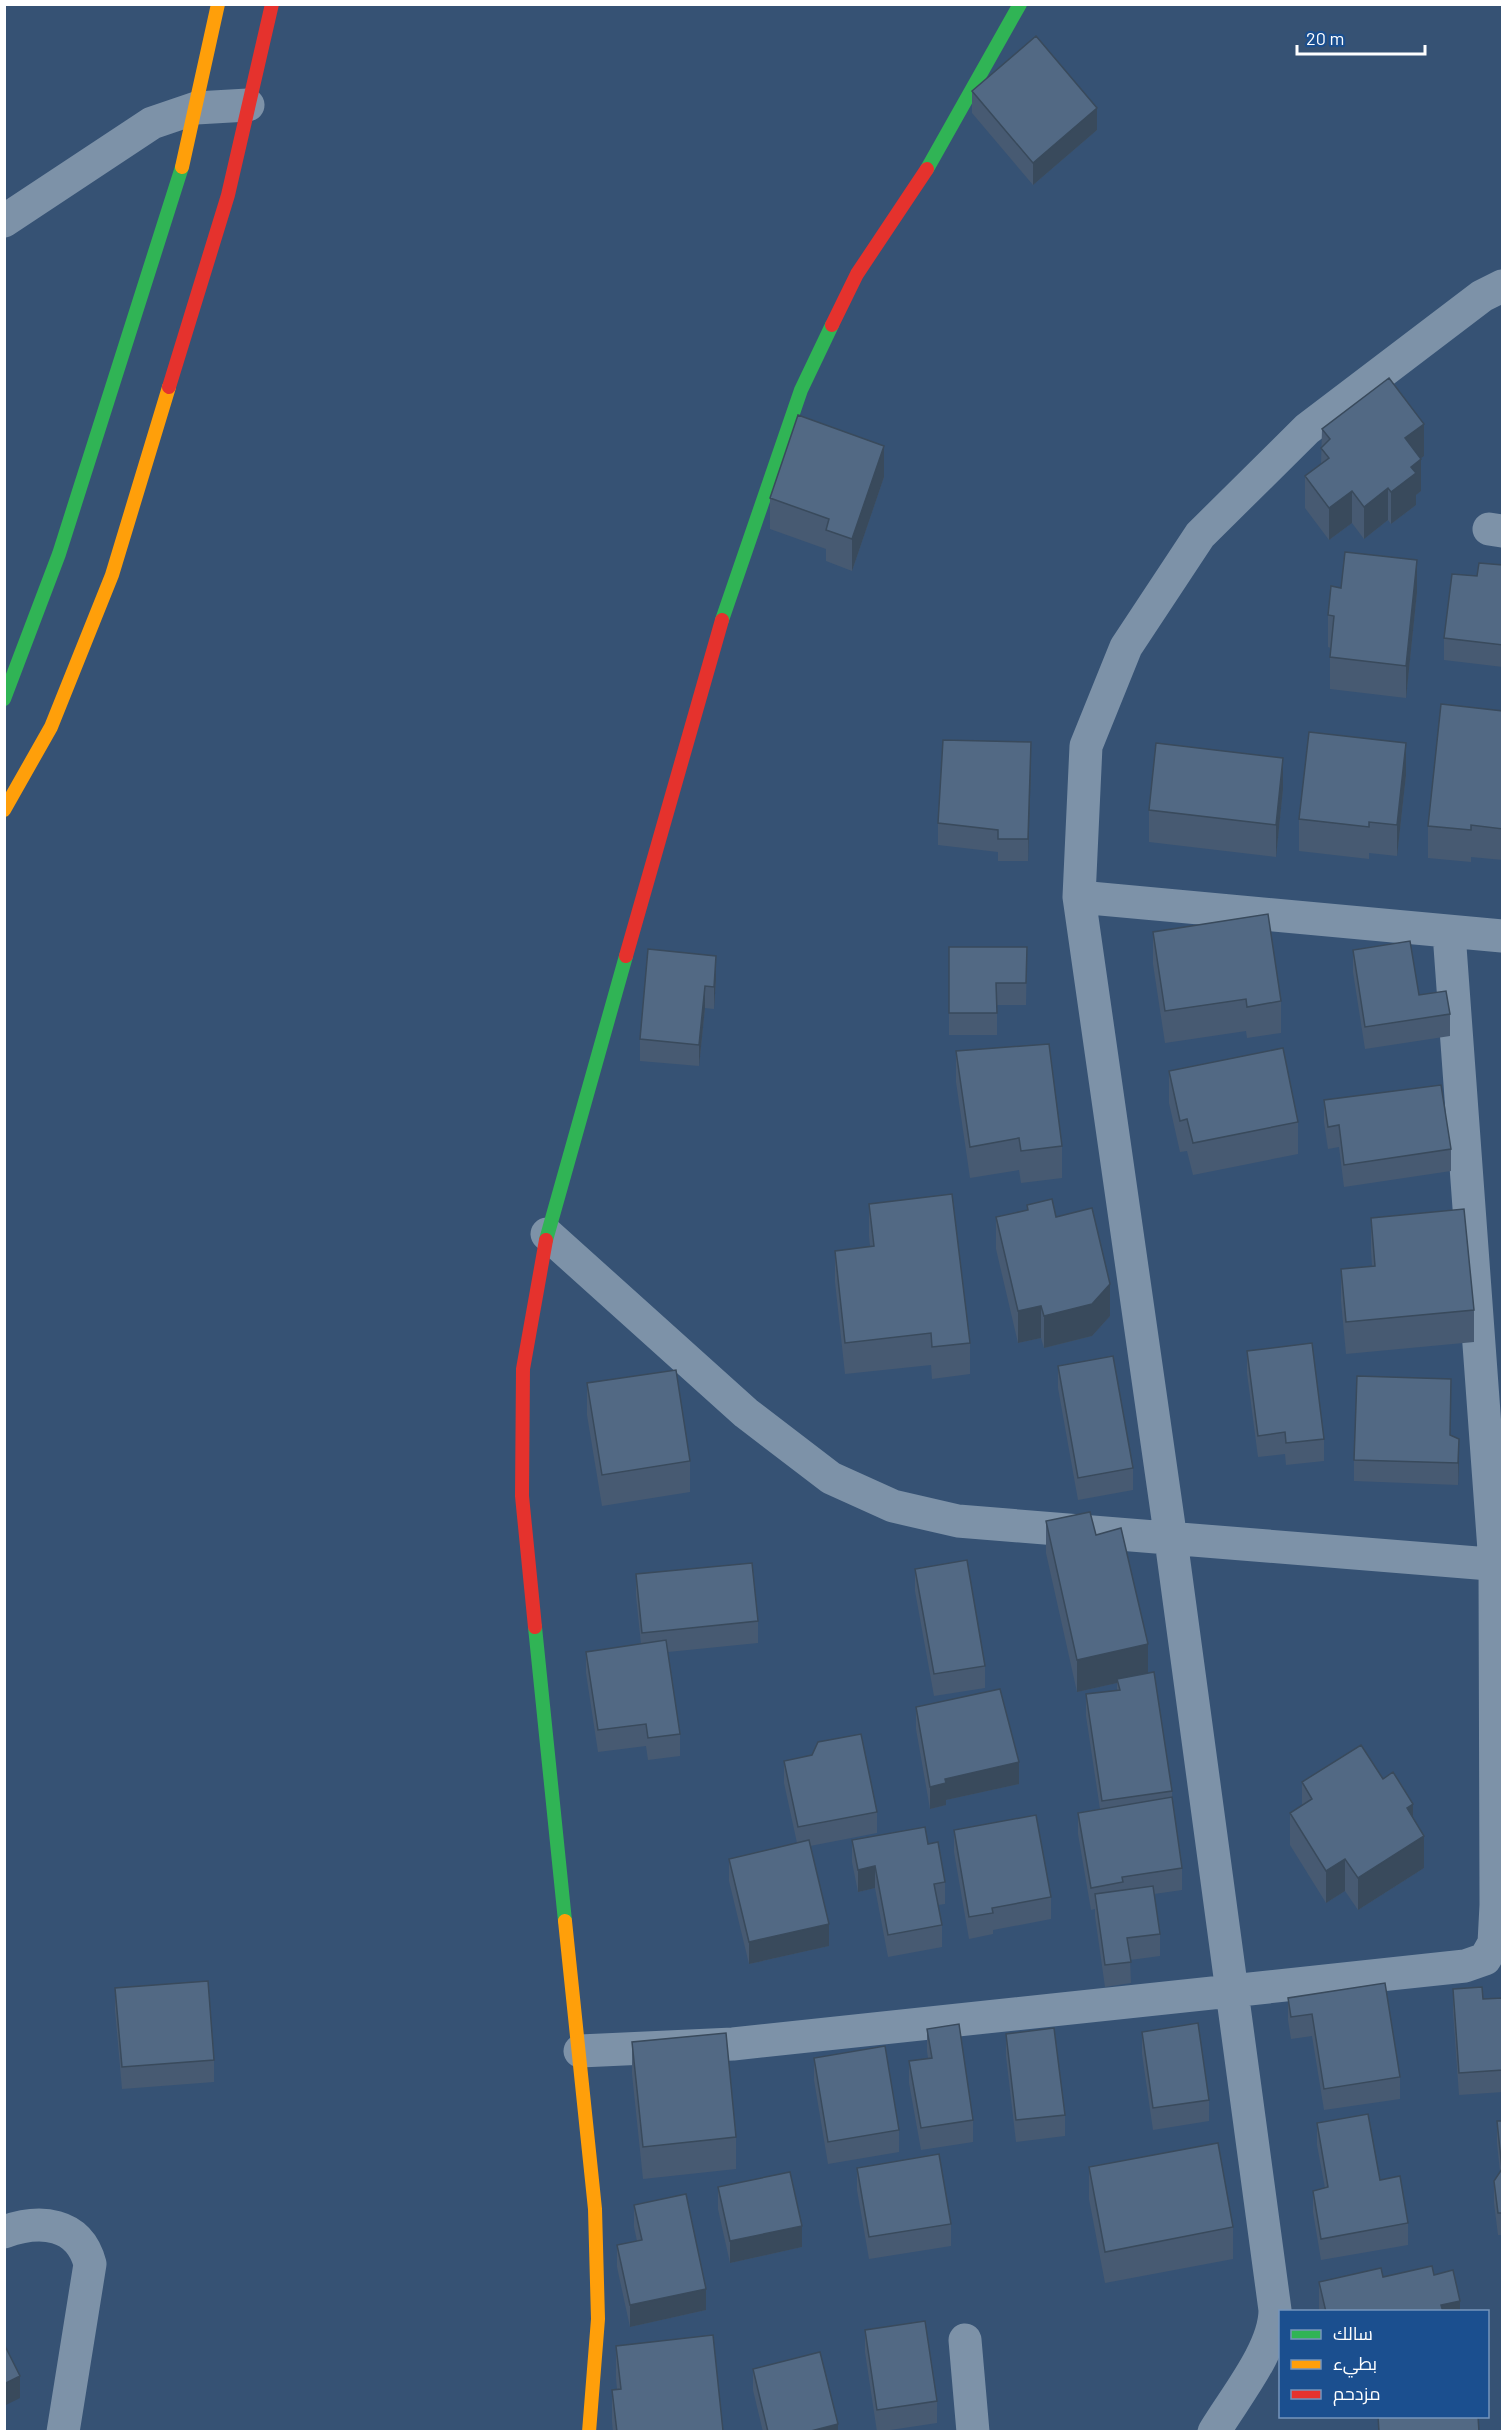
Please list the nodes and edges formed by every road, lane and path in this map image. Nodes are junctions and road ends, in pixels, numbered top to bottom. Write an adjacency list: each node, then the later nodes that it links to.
1 (218, 4): 5 (street)
2 (272, 4): 4 (street)
3 (1020, 4): 13 (street)
4 (248, 105): 5 (street); 9 (street)
5 (196, 108): 6 (street); 8 (street)
6 (4, 221)
7 (1503, 286): 10 (street)
8 (4, 699)
9 (4, 810)
10 (1079, 897): 11 (street); 14 (street)
11 (1449, 933): 12 (street); 15 (street)
12 (1503, 936)
13 (547, 1234): 14 (street); 17 (street)
14 (1171, 1540): 15 (street); 16 (street)
15 (1499, 1565): 16 (street)
16 (1232, 1990): 17 (street); 23 (street)
17 (580, 2051): 21 (street)
18 (4, 2232): 20 (street)
19 (965, 2340): 22 (street)
20 (63, 2432)
21 (589, 2432)
22 (973, 2432)
23 (1214, 2432)

